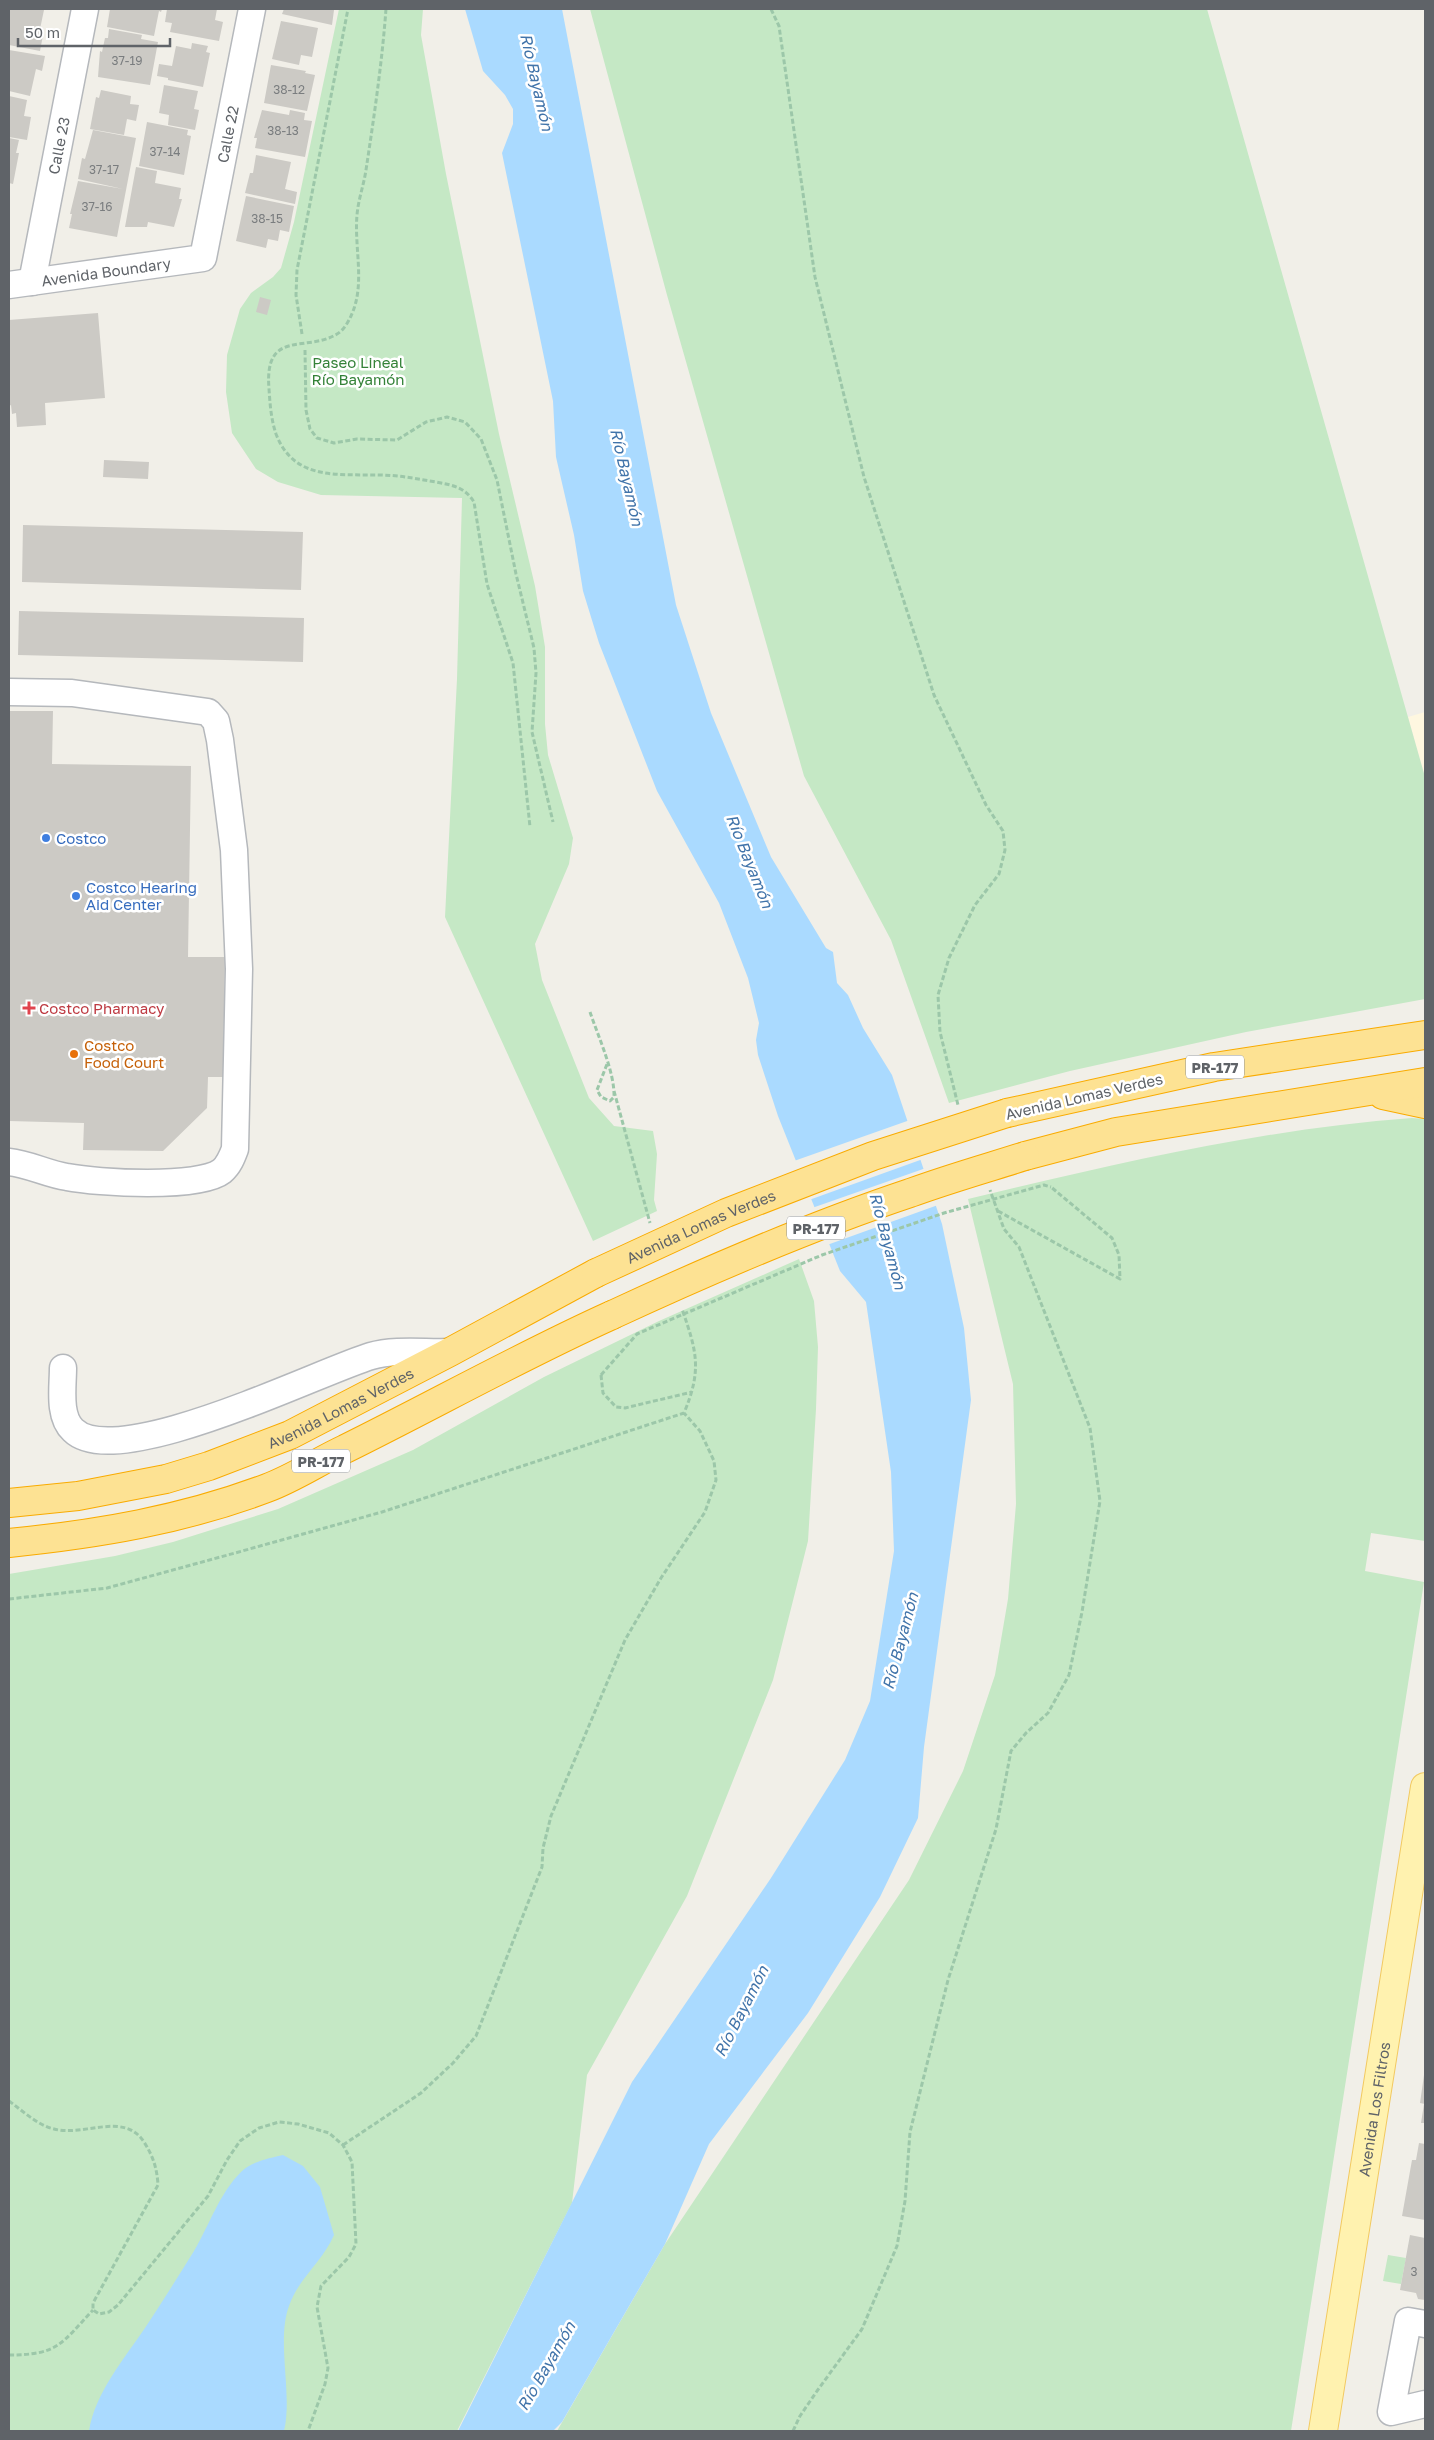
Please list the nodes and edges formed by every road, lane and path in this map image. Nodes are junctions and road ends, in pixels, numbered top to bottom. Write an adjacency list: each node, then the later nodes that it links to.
1 (85, 9): 7 (street, Calle 23)
2 (252, 9): 6 (street, Calle 22)
3 (348, 9): 8 (path)
4 (386, 9): 12 (path)
5 (771, 9): 19 (path)
6 (203, 258): 7 (street, Avenida Boundary)
7 (21, 283)
8 (302, 334)
9 (305, 350): 11 (path)
10 (9, 692): 21 (street)
11 (552, 822)
12 (530, 827)
13 (590, 1012): 15 (path)
14 (1425, 1035): 24 (highway, Avenida Lomas Verdes / PR-177, bridge)
15 (607, 1064): 17 (path); 17 (path)
16 (1425, 1082): 18 (highway, PR-177)
17 (614, 1091): 22 (path)
18 (1367, 1091): 20 (highway); 29 (highway, PR-177, bridge)
19 (954, 1094)
20 (1425, 1104)
21 (9, 1162)
22 (652, 1230)
23 (678, 1300): 26 (path)
24 (450, 1352): 25 (street); 28 (highway, Avenida Lomas Verdes / PR-177)
25 (63, 1368)
26 (693, 1392): 27 (path); 40 (path, bridge)
27 (684, 1413): 30 (path); 33 (path)
28 (9, 1503)
29 (9, 1543)
30 (9, 1599)
31 (1425, 1787): 38 (main road, Avenida Los Filtros)
32 (9, 2101): 34 (path)
33 (343, 2145): 34 (path); 39 (path)
34 (93, 2310): 36 (path)
35 (1425, 2324): 37 (street)
36 (9, 2355)
37 (1425, 2404)
38 (1325, 2428)
39 (308, 2431)
40 (793, 2431)

